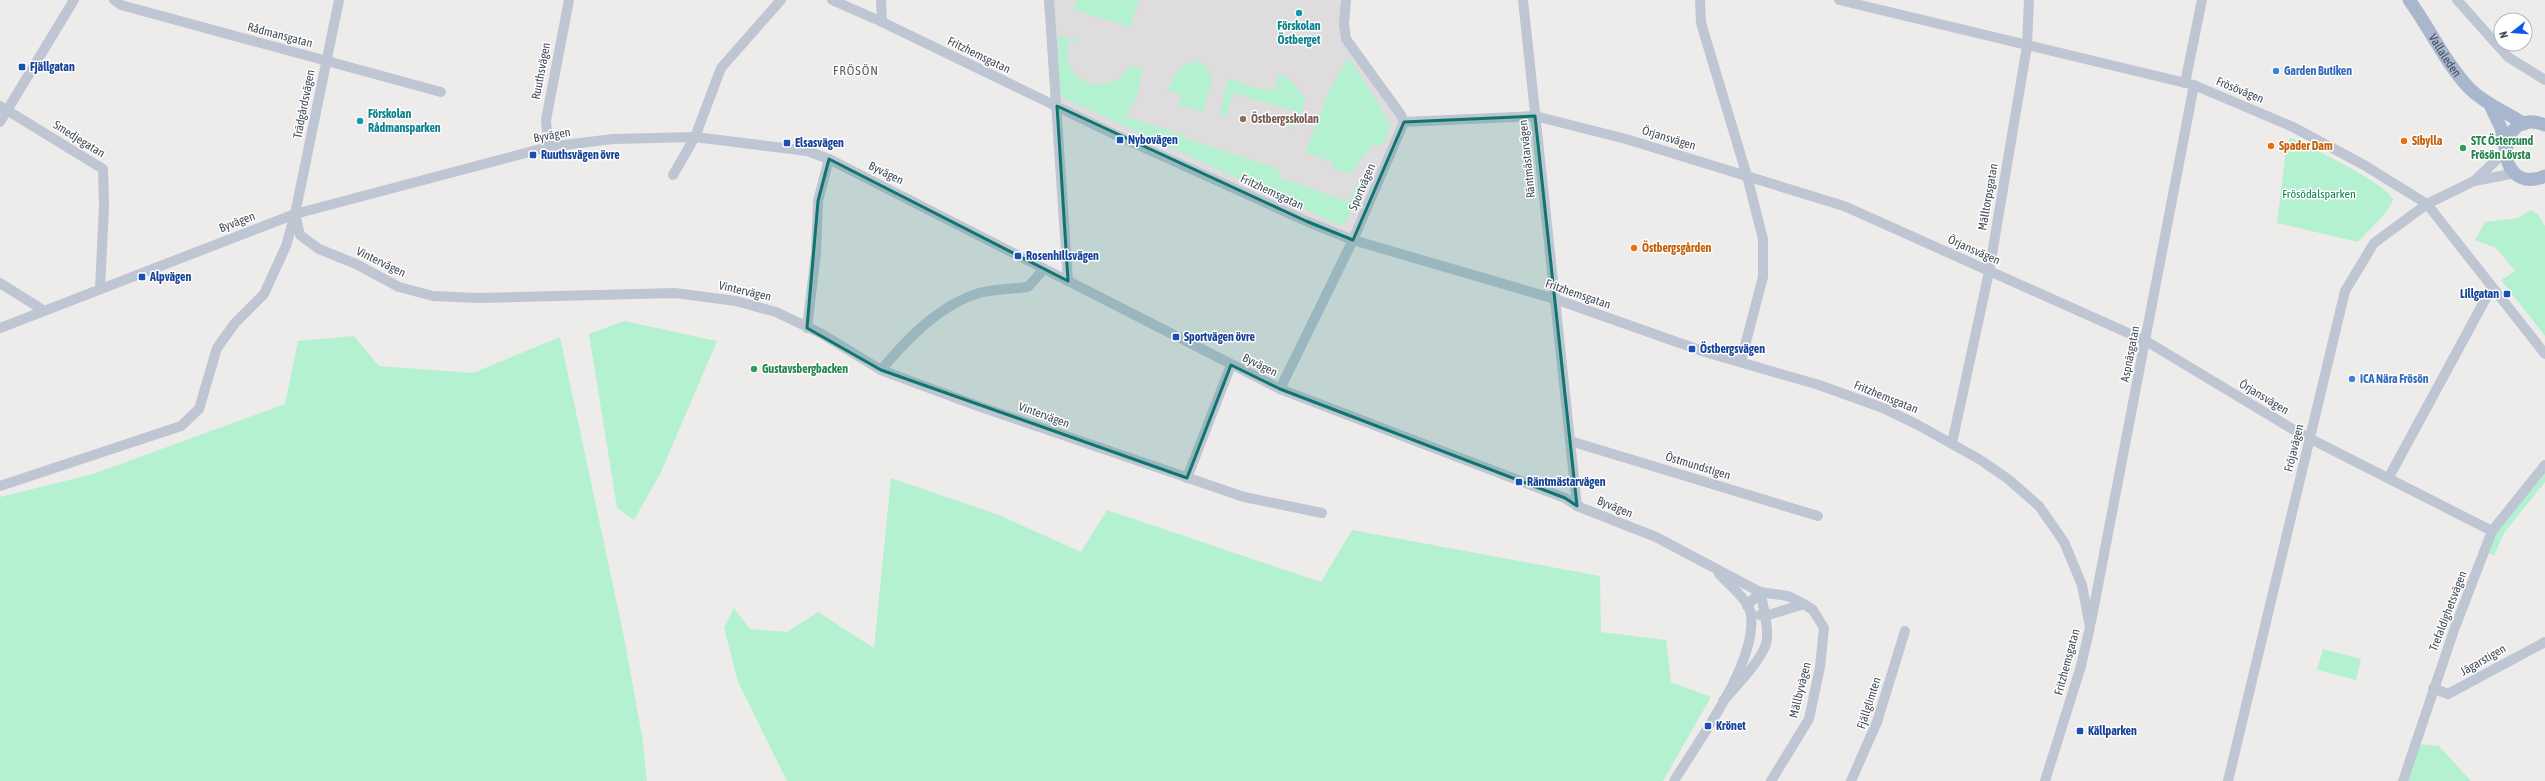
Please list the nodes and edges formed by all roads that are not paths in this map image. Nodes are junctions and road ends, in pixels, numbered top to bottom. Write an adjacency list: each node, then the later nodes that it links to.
1 (74, 0): 26 (street)
2 (114, 0): 20 (street, Rådmansgatan)
3 (339, 0): 20 (street, Trädgårdsvägen)
4 (569, 0): 33 (street, Ruuthsvägen)
5 (781, 0): 32 (street)
6 (832, 0): 18 (street, Fritzhemsgatan)
7 (881, 0): 18 (street)
8 (1049, 0): 25 (street)
9 (1346, 0): 29 (street)
10 (1523, 0): 27 (street, Räntmästarvägen)
11 (1700, 0): 38 (street)
12 (1839, 0): 17 (street, Frösövägen)
13 (2029, 0): 19 (street, Mälltorpsgatan)
14 (2202, 0): 22 (street, Aspnäsgatan)
15 (2408, 0): 24 (main road, Vallaleden)
16 (2457, 0): 21 (street)
17 (1853, 2): 19 (street, Frösövägen)
18 (882, 22): 25 (street, Fritzhemsgatan)
19 (2027, 46): 22 (street, Frösövägen); 45 (street, Mälltorpsgatan)
20 (326, 61): 23 (street, Rådmansgatan); 42 (street, Trädgårdsvägen)
21 (2545, 80)
22 (2189, 84): 41 (street, Frösövägen); 54 (street, Aspnäsgatan)
23 (441, 92)
24 (2490, 105): 30 (main road, Vallaleden); 34 (main road, Vallaleden)
25 (1057, 106): 43 (street, Fritzhemsgatan); 46 (street)
26 (4, 108): 28 (street); 49 (street, Smedjegatan)
27 (1535, 116): 29 (street, Örjansvägen); 38 (street, Örjansvägen); 50 (street, Räntmästarvägen)
28 (0, 122)
29 (1404, 122): 43 (street, Sportvägen)
30 (2524, 124): 31 (main road); 34 (main road)
31 (2544, 124)
32 (695, 137): 33 (street, Byvägen); 35 (street, Byvägen); 37 (street)
33 (548, 147): 42 (street, Byvägen)
34 (2505, 150): 36 (main road, Vallaleden); 40 (street, Fröjavägen)
35 (829, 159): 44 (street, Byvägen); 53 (street)
36 (2516, 173): 39 (main road); 40 (street, Fröjavägen)
37 (673, 175)
38 (1747, 176): 45 (street, Örjansvägen); 56 (street)
39 (2544, 177)
40 (2474, 181): 41 (street, Fröjavägen)
41 (2427, 204): 48 (street, Frösövägen); 60 (street, Fröjavägen)
42 (295, 214): 49 (street, Byvägen); 53 (street, Vintervägen); 66 (street)
43 (1353, 240): 50 (street, Fritzhemsgatan); 59 (street, Sportvägen)
44 (1044, 269): 46 (street, Byvägen); 58 (street)
45 (1989, 272): 54 (street, Örjansvägen); 62 (street, Mälltorpsgatan)
46 (1068, 281): 57 (street, Byvägen)
47 (0, 282): 51 (street)
48 (2492, 287): 55 (street, Frösövägen); 64 (street)
49 (100, 289): 51 (street, Byvägen)
50 (1555, 299): 56 (street, Fritzhemsgatan); 61 (street, Räntmästarvägen)
51 (43, 310): 52 (street, Byvägen)
52 (0, 328)
53 (807, 328): 58 (street, Vintervägen)
54 (2146, 341): 60 (street, Örjansvägen); 76 (street, Aspnäsgatan)
55 (2545, 354)
56 (1741, 361): 62 (street, Fritzhemsgatan)
57 (1231, 365): 59 (street, Byvägen); 65 (street)
58 (881, 370): 65 (street, Vintervägen)
59 (1280, 389): 67 (street, Byvägen)
60 (2310, 438): 64 (street, Örjansvägen); 85 (street, Fröjavägen)
61 (1570, 441): 67 (street, Räntmästarvägen); 69 (street, Östmundstigen)
62 (1952, 443): 76 (street, Fritzhemsgatan)
63 (2545, 465): 70 (street, Trefaldighetsvägen)
64 (2389, 477): 70 (street, Örjansvägen)
65 (1187, 478): 68 (street, Vintervägen)
66 (0, 486)
67 (1577, 506): 71 (street, Byvägen)
68 (1322, 513)
69 (1818, 516)
70 (2492, 531): 79 (street, Trefaldighetsvägen)
71 (1714, 569): 72 (street, Byvägen); 74 (street, Byvägen)
72 (1760, 592): 73 (street, Mällbyvägen); 74 (street); 75 (street)
73 (1804, 604): 75 (street); 82 (street, Mällbyvägen)
74 (1749, 610): 75 (street); 80 (street)
75 (1765, 616): 80 (street)
76 (2090, 627): 84 (street, Fritzhemsgatan)
77 (1905, 631): 83 (street, Fjällglimten)
78 (2545, 642): 79 (street, Jägarstigen)
79 (2433, 688): 86 (street, Trefaldighetsvägen)
80 (1723, 701): 81 (street)
81 (1674, 781)
82 (1771, 781)
83 (1851, 781)
84 (2046, 781)
85 (2228, 781)
86 (2403, 781)

